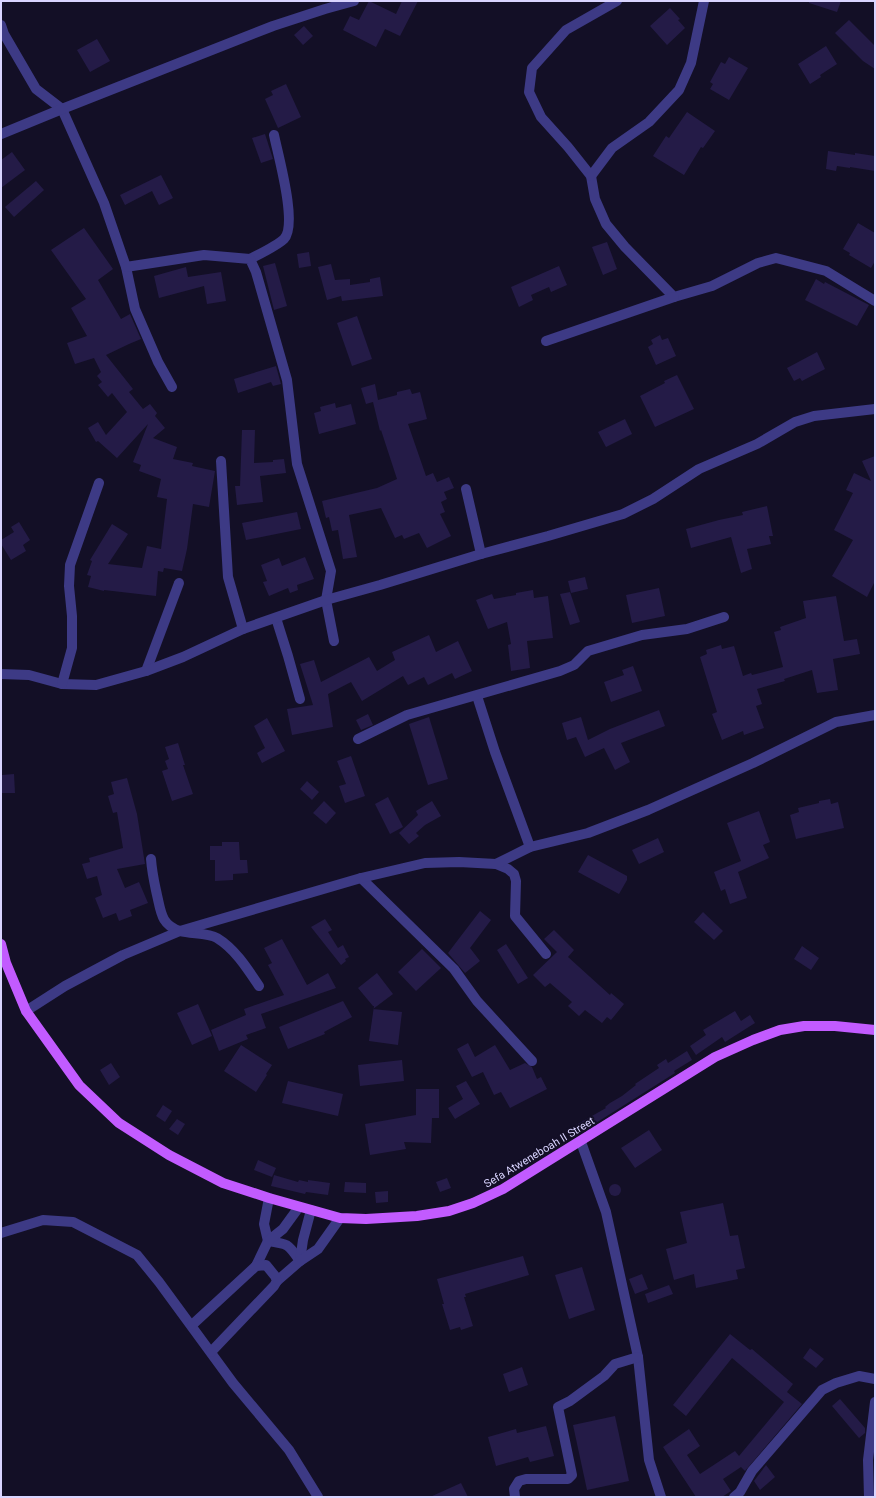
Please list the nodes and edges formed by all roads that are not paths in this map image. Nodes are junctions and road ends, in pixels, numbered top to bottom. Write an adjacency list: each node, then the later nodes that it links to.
1 (354, 1): 5 (street)
2 (617, 1): 8 (street)
3 (704, 1): 8 (street)
4 (1, 25): 5 (street)
5 (62, 109): 6 (street); 10 (street)
6 (1, 134)
7 (274, 134): 9 (street)
8 (591, 176): 11 (street)
9 (250, 259): 10 (street); 21 (street)
10 (126, 267): 14 (street)
11 (674, 297): 12 (street); 13 (street)
12 (875, 301)
13 (546, 341)
14 (172, 387)
15 (875, 409): 19 (street)
16 (221, 461): 24 (street)
17 (99, 484): 28 (street)
18 (466, 489): 19 (street)
19 (481, 554): 21 (street)
20 (179, 583): 26 (street)
21 (326, 600): 23 (street); 25 (street)
22 (724, 617): 29 (street)
23 (276, 618): 24 (street); 30 (street)
24 (243, 629): 26 (street)
25 (334, 641)
26 (146, 671): 28 (street)
27 (1, 674): 28 (street)
28 (62, 684)
29 (477, 696): 32 (street); 33 (street)
30 (300, 699)
31 (875, 715): 33 (street)
32 (358, 739)
33 (530, 848): 35 (street)
34 (152, 859): 37 (street)
35 (496, 864): 36 (street); 39 (street)
36 (361, 878): 37 (street); 43 (street)
37 (180, 931): 40 (street); 41 (street)
38 (1, 944): 41 (main road, Sefa Atweneboah II Street)
39 (546, 954)
40 (259, 986)
41 (26, 1011): 45 (main road, Sefa Atweneboah II Street)
42 (875, 1030): 44 (main road, Sefa Atweneboah II Street)
43 (532, 1061)
44 (581, 1142): 48 (main road, Sefa Atweneboah II Street); 56 (street)
45 (269, 1198): 46 (main road, Sefa Atweneboah II Street); 50 (street)
46 (299, 1207): 47 (main road, Sefa Atweneboah II Street); 50 (street)
47 (311, 1210): 48 (main road, Sefa Atweneboah II Street); 51 (street)
48 (340, 1218): 51 (street)
49 (1, 1233): 54 (street)
50 (268, 1241): 51 (street); 52 (street)
51 (300, 1261): 53 (street)
52 (256, 1266): 53 (street); 54 (street)
53 (277, 1281): 55 (street)
54 (192, 1325): 55 (street)
55 (211, 1352): 59 (street)
56 (638, 1357): 60 (street); 61 (street)
57 (875, 1379): 62 (street)
58 (875, 1402): 63 (street)
59 (318, 1497)
60 (515, 1497)
61 (661, 1497)
62 (734, 1497)
63 (869, 1497)

